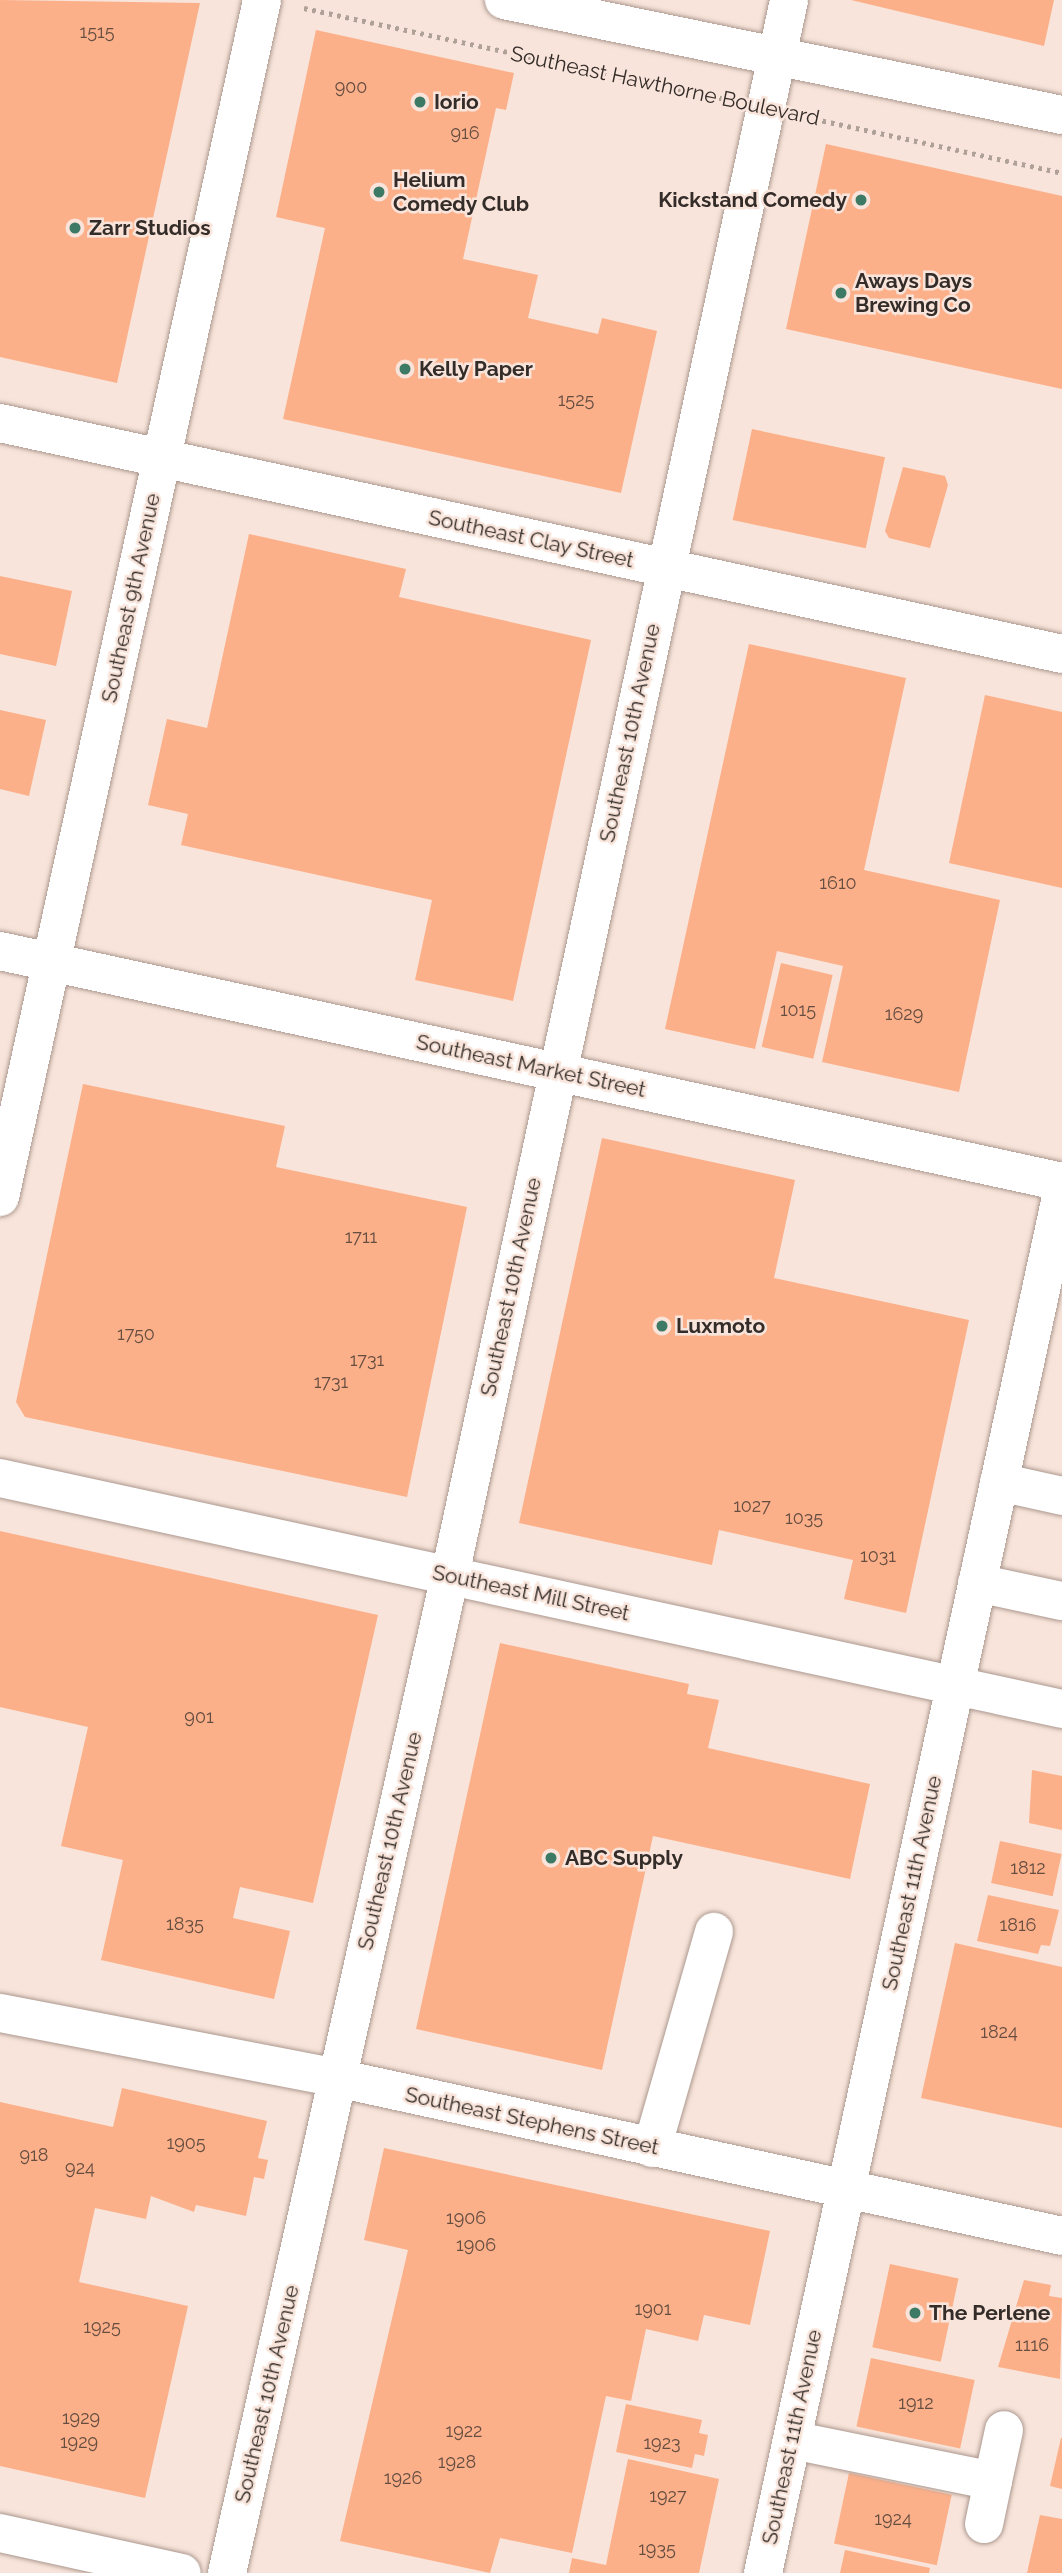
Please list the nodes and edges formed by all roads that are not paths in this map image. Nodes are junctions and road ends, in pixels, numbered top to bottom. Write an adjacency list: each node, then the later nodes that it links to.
1 (504, 0): 4 (street)
2 (789, 0): 4 (street, Southeast 10th Avenue)
3 (279, 3): 7 (street, Southeast 9th Avenue)
4 (777, 59): 5 (street); 8 (street, Southeast 10th Avenue)
5 (1062, 115)
6 (0, 423): 7 (street, Southeast Clay Street)
7 (162, 458): 8 (street, Southeast Clay Street); 11 (street, Southeast 9th Avenue)
8 (666, 568): 9 (street, Southeast Clay Street); 12 (street, Southeast 10th Avenue)
9 (1062, 654)
10 (0, 951): 11 (street, Southeast Market Street)
11 (51, 962): 12 (street, Southeast Market Street); 15 (street, Southeast 9th Avenue)
12 (556, 1072): 13 (street, Southeast Market Street); 19 (street, Southeast 10th Avenue)
13 (1062, 1182)
14 (1062, 1192): 17 (street, Southeast 11th Avenue)
15 (0, 1196)
16 (0, 1478): 19 (street, Southeast Mill Street)
17 (999, 1482): 18 (street); 20 (street, Southeast 11th Avenue)
18 (1062, 1496)
19 (450, 1575): 22 (street, Southeast Mill Street); 26 (street, Southeast 10th Avenue)
20 (977, 1583): 21 (street); 22 (street, Southeast 11th Avenue)
21 (1062, 1601)
22 (955, 1685): 23 (street, Southeast Mill Street); 28 (street, Southeast 11th Avenue)
23 (1062, 1709)
24 (714, 1932): 27 (street)
25 (0, 2013): 26 (street, Southeast Stephens Street)
26 (337, 2078): 27 (street, Southeast Stephens Street); 36 (street, Southeast 10th Avenue)
27 (652, 2148): 28 (street, Southeast Stephens Street)
28 (845, 2189): 29 (street, Southeast Stephens Street); 31 (street, Southeast 11th Avenue)
29 (1062, 2236)
30 (1004, 2430): 32 (street)
31 (792, 2440): 32 (street); 37 (street, Southeast 11th Avenue)
32 (993, 2481): 33 (street)
33 (984, 2524)
34 (0, 2533): 35 (street)
35 (181, 2573)
36 (227, 2573)
37 (763, 2573)

